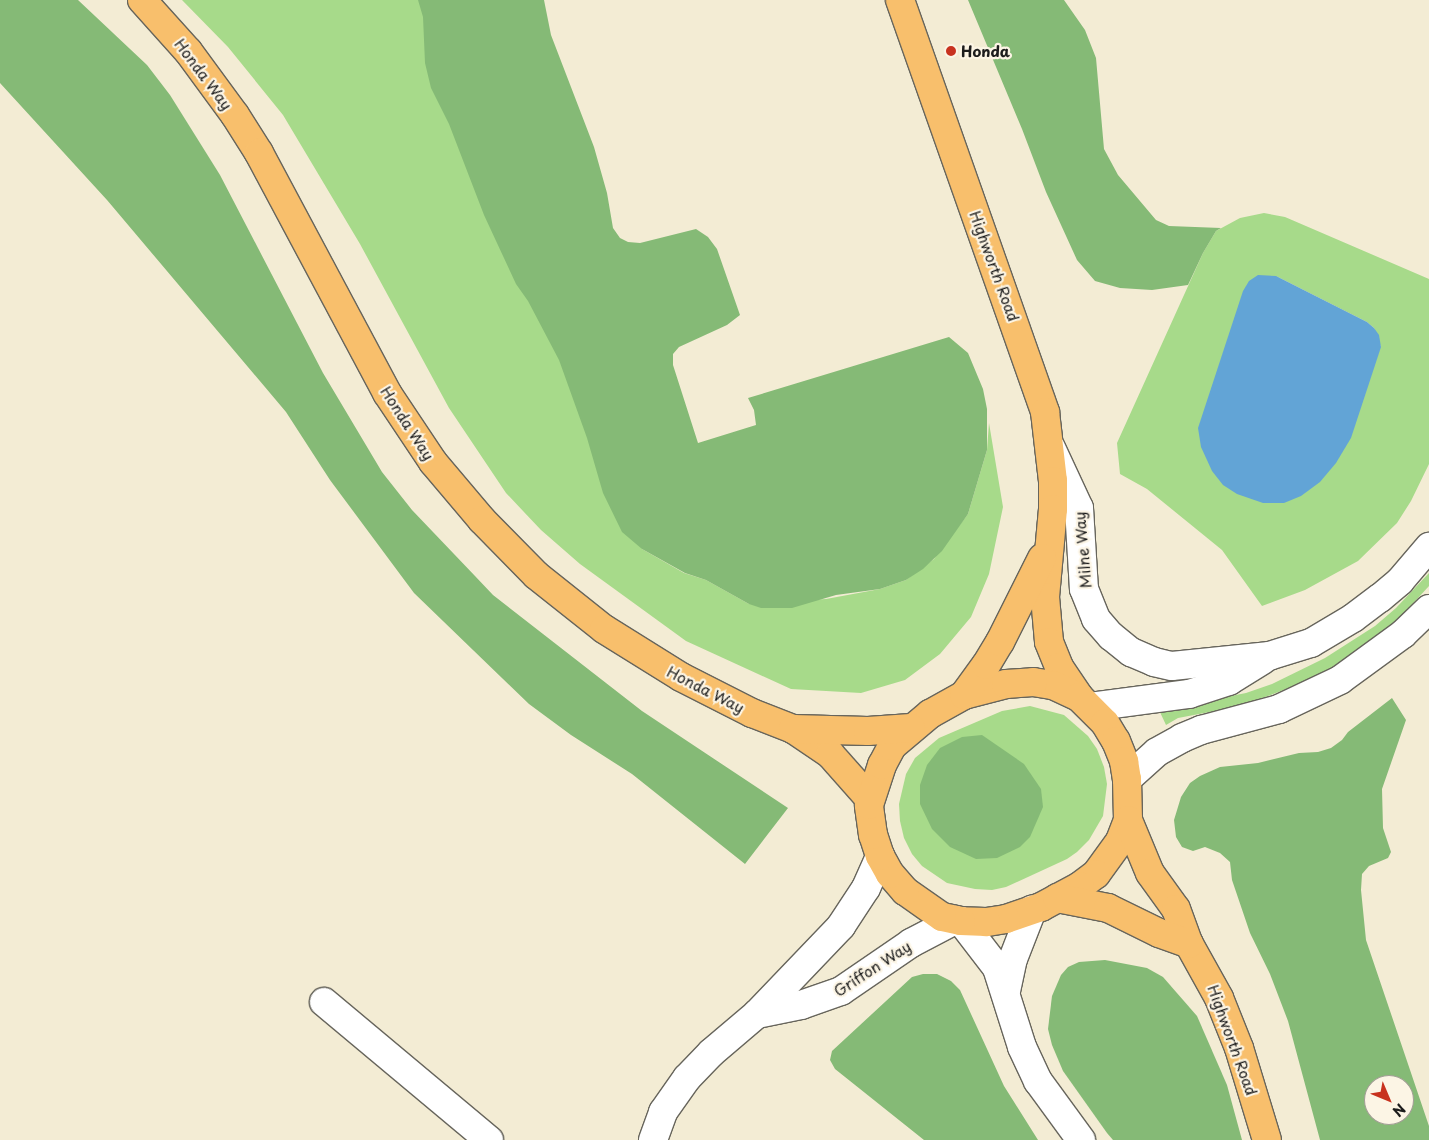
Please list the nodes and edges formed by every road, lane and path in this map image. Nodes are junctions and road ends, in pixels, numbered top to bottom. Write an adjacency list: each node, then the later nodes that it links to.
1 (142, 0): 11 (main road, Honda Way)
2 (900, 0): 3 (main road, Highworth Road)
3 (1050, 446): 4 (main road, Highworth Road); 7 (street, Milne Way)
4 (1051, 539): 8 (main road, Highworth Road); 9 (main road, Highworth Road)
5 (1429, 548): 7 (street, Milne Way)
6 (1429, 608): 12 (street)
7 (1269, 656): 9 (street, Milne Way)
8 (964, 696): 9 (main road); 10 (main road)
9 (1085, 702): 12 (main road, Highworth Road)
10 (911, 728): 11 (main road, Honda Way); 13 (main road)
11 (793, 729): 13 (main road, Honda Way)
12 (1127, 779): 14 (main road, Highworth Road)
13 (870, 799): 15 (main road)
14 (1128, 820): 16 (main road); 19 (main road, Highworth Road)
15 (880, 856): 18 (main road); 22 (street, Griffon Way)
16 (1057, 898): 17 (main road); 19 (main road)
17 (1032, 910): 18 (main road); 20 (street)
18 (958, 921): 20 (street); 22 (street, Griffon Way)
19 (1189, 944): 26 (main road, Highworth Road)
20 (1006, 991): 25 (street)
21 (324, 1002): 23 (street)
22 (757, 1014): 24 (street, Griffon Way)
23 (489, 1140)
24 (653, 1140)
25 (1080, 1140)
26 (1267, 1140)

